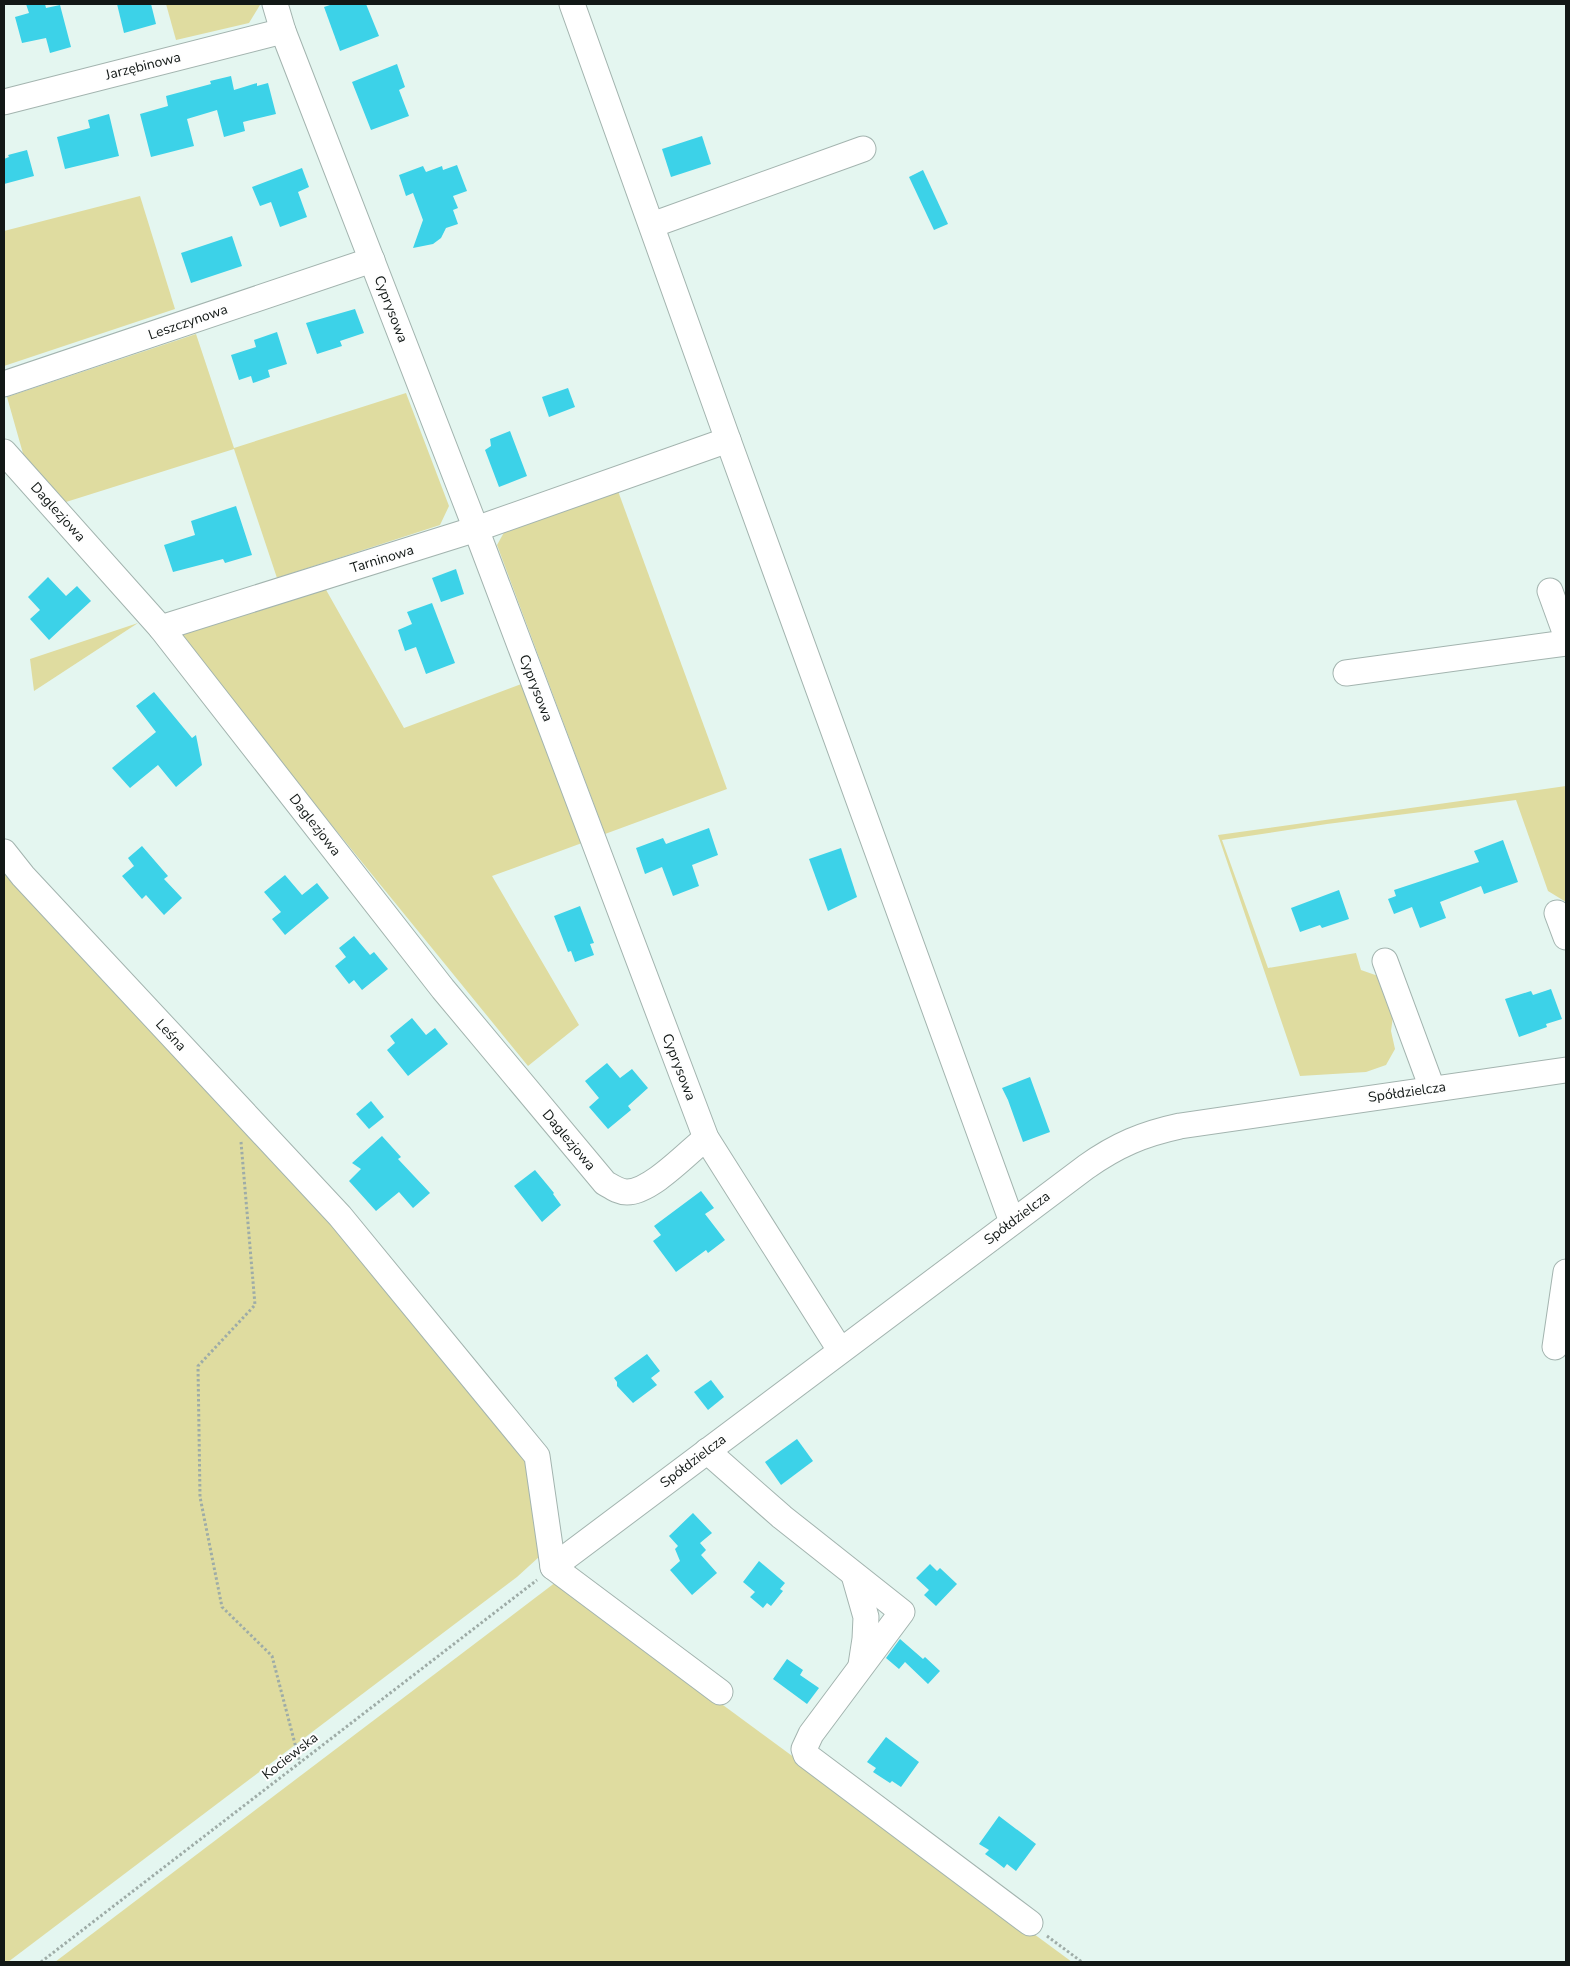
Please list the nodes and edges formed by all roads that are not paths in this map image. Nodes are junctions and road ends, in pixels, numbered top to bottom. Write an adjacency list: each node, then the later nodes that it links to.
1 (276, 4): 3 (street, Cyprysowa)
2 (572, 4): 6 (street)
3 (283, 31): 4 (street, Jarzębinowa); 7 (street, Cyprysowa)
4 (4, 102)
5 (863, 149): 6 (street)
6 (652, 225): 9 (street)
7 (372, 260): 8 (street, Leszczynowa); 11 (street, Cyprysowa)
8 (4, 384)
9 (728, 440): 11 (street, Tarninowa); 24 (street)
10 (4, 452): 13 (street, Daglezjowa)
11 (476, 529): 13 (street, Tarninowa); 23 (street, Cyprysowa)
12 (1550, 591): 14 (street)
13 (161, 628): 23 (street, Daglezjowa)
14 (1566, 634)
15 (1566, 644): 16 (street)
16 (1346, 673)
17 (4, 852): 29 (street, Leśna)
18 (1557, 913): 19 (street)
19 (1566, 937)
20 (1385, 962): 22 (street)
21 (1566, 1070): 22 (street, Spółdzielcza)
22 (1432, 1088): 24 (street, Spółdzielcza)
23 (706, 1138): 27 (street, Cyprysowa)
24 (1012, 1222): 27 (street, Spółdzielcza)
25 (1566, 1272): 26 (street)
26 (1555, 1346)
27 (840, 1350): 28 (street, Spółdzielcza)
28 (707, 1451): 29 (street, Spółdzielcza); 30 (street)
29 (553, 1568): 32 (street)
30 (854, 1575): 31 (street); 31 (street)
31 (860, 1670): 33 (street)
32 (720, 1692)
33 (1030, 1923)

